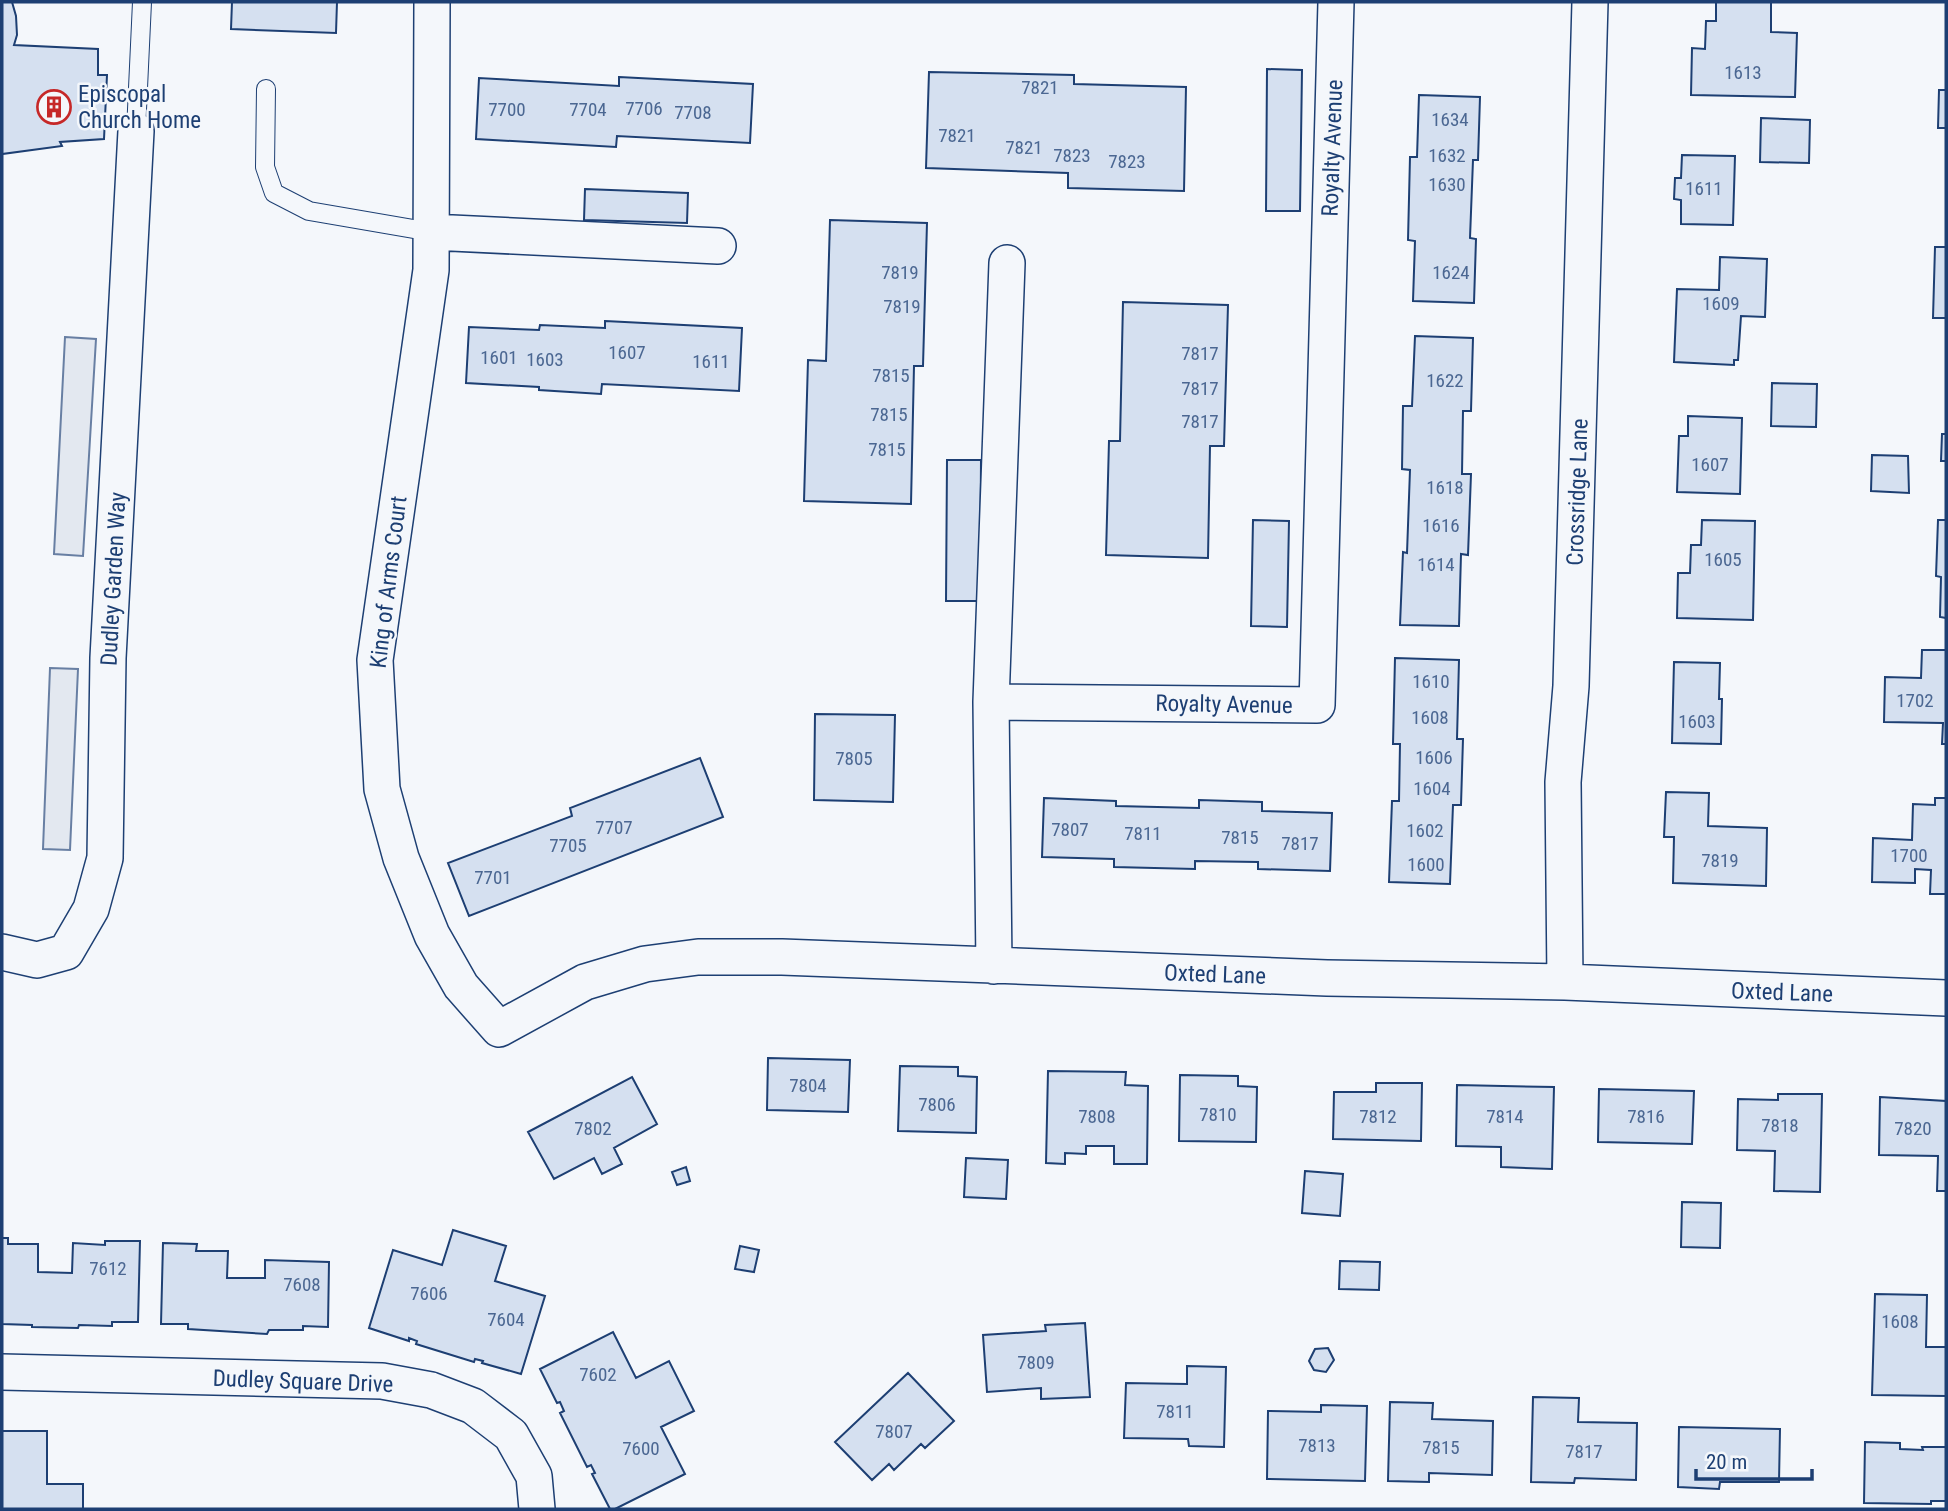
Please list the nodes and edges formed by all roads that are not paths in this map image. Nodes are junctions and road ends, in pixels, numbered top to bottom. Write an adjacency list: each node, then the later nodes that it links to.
1 (142, 2): 6 (lane)
2 (432, 2): 7 (street, King of Arms Court)
3 (1336, 2): 10 (street, Royalty Avenue)
4 (1590, 2): 13 (street, Crossridge Lane)
5 (266, 89): 7 (lane)
6 (136, 131): 11 (street, Dudley Garden Way)
7 (431, 232): 8 (street); 15 (street, King of Arms Court)
8 (718, 246)
9 (1007, 263): 10 (street)
10 (992, 702): 12 (street)
11 (2, 952)
12 (994, 966): 13 (street, Oxted Lane); 15 (street, Oxted Lane)
13 (1565, 982): 14 (street, Oxted Lane)
14 (1946, 998)
15 (499, 1029)
16 (2, 1372): 17 (street, Dudley Square Drive)
17 (537, 1509)

